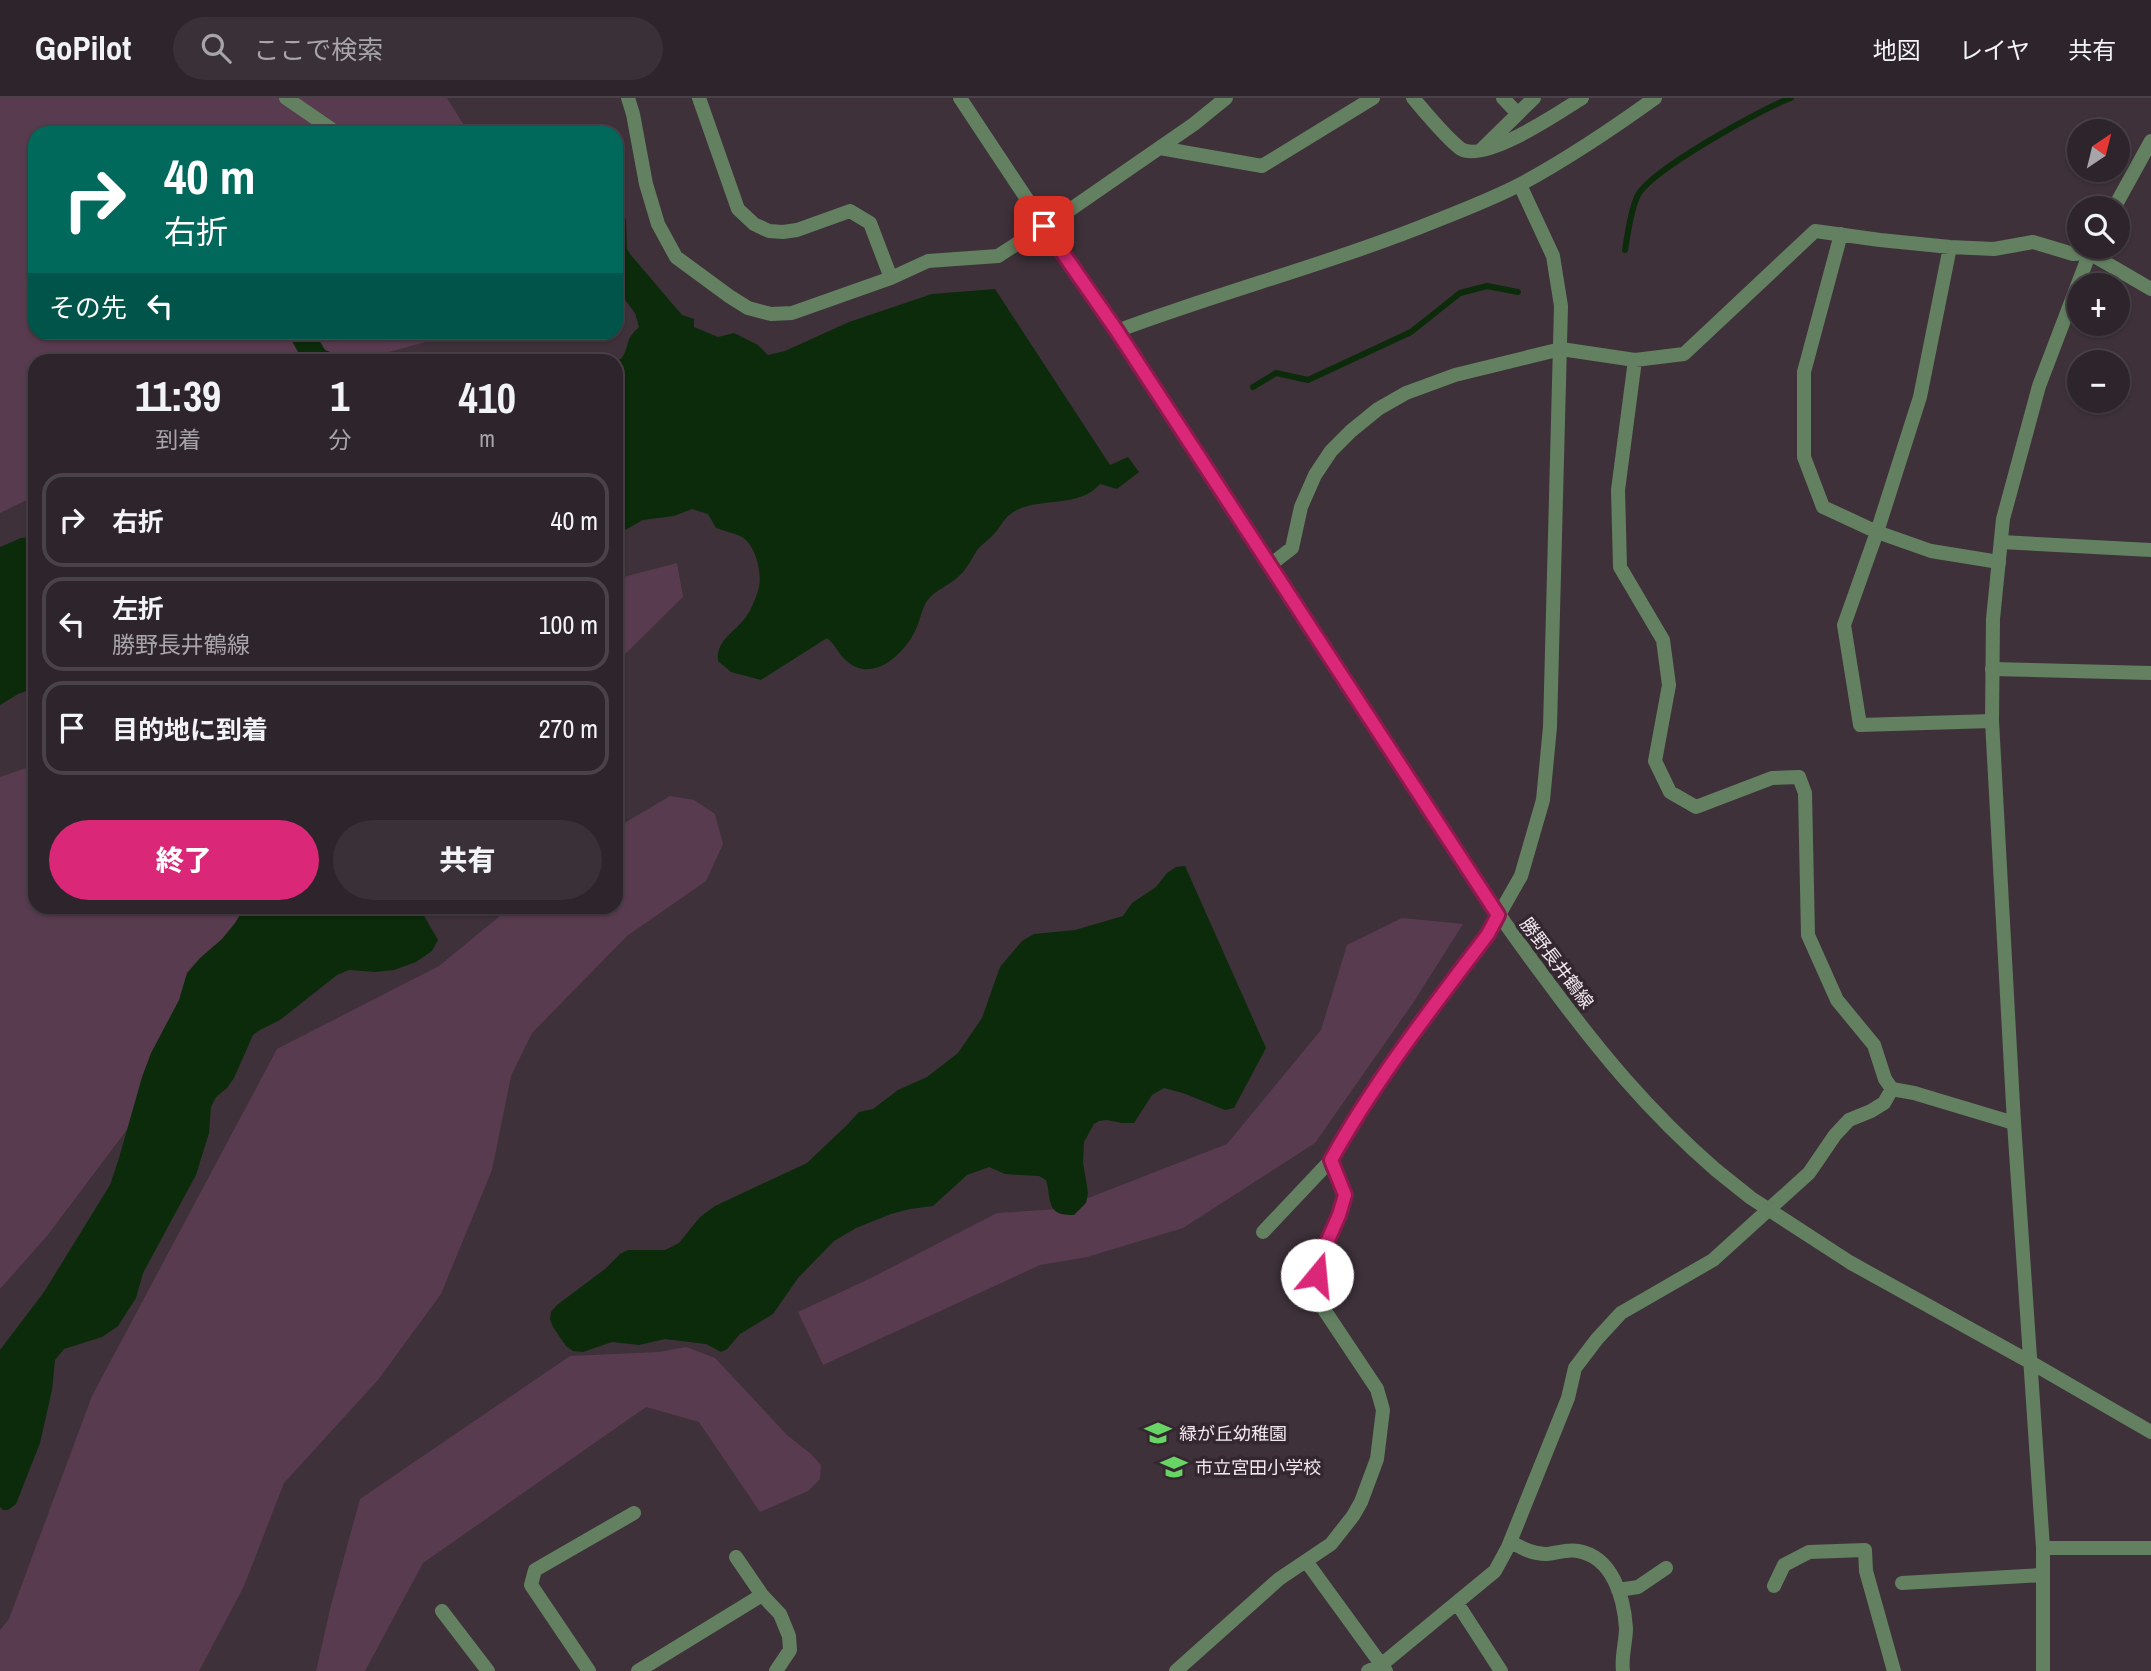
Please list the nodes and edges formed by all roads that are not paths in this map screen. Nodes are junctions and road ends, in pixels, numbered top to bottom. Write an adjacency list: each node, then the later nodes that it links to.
1 (286, 98): 13 (street)
2 (628, 98): 25 (street)
3 (699, 98): 25 (street)
4 (960, 98): 19 (street, 勝野長井鶴線)
5 (1226, 98): 15 (street)
6 (1373, 98): 15 (street)
7 (1413, 98): 16 (street)
8 (1503, 98): 12 (street)
9 (1534, 98): 12 (street)
10 (1582, 98): 16 (street)
11 (1655, 98): 17 (street)
12 (1518, 114): 16 (street)
13 (327, 126)
14 (2151, 141): 18 (street)
15 (1160, 148): 19 (street)
16 (1478, 153)
17 (1520, 185): 27 (street); 28 (street)
18 (2120, 196)
19 (1044, 226): 25 (street); 27 (street, 勝野長井鶴線)
20 (1841, 234): 21 (street); 29 (street); 30 (street)
21 (1950, 247): 22 (street); 30 (street)
22 (2067, 252)
23 (2088, 259): 31 (street)
24 (2105, 259): 26 (street)
25 (891, 278)
26 (2151, 289)
27 (1117, 331): 34 (street, 勝野長井鶴線)
28 (1561, 349): 29 (street); 34 (street); 38 (street)
29 (1635, 360): 39 (street)
30 (1877, 532): 33 (street); 37 (street)
31 (2001, 542): 32 (street); 33 (street)
32 (2151, 550)
33 (1999, 562): 35 (street)
34 (1270, 565): 38 (street, 勝野長井鶴線)
35 (1992, 669): 36 (street); 37 (street)
36 (2151, 673)
37 (1992, 721): 40 (street)
38 (1498, 915): 41 (street); 43 (street, 勝野長井鶴線, bridge)
39 (1892, 1089): 40 (street); 46 (street)
40 (2014, 1123): 43 (street)
41 (1331, 1160): 42 (street); 50 (street)
42 (1263, 1232)
43 (2030, 1362): 44 (street, 勝野長井鶴線); 47 (street)
44 (2151, 1432)
45 (634, 1513): 61 (street)
46 (1511, 1542): 55 (street); 57 (street)
47 (2043, 1548): 48 (street); 52 (street)
48 (2151, 1548)
49 (736, 1557): 56 (street)
50 (1306, 1561): 59 (street); 64 (street)
51 (1666, 1568): 55 (street)
52 (2043, 1575): 53 (street); 68 (street)
53 (1902, 1583)
54 (1774, 1586): 67 (street)
55 (1618, 1590): 66 (street)
56 (762, 1595): 62 (street); 63 (street)
57 (1457, 1603): 59 (street); 65 (street)
58 (442, 1611): 60 (street)
59 (1378, 1669)
60 (488, 1671)
61 (589, 1671)
62 (638, 1671)
63 (776, 1671)
64 (1176, 1671)
65 (1501, 1671)
66 (1623, 1671)
67 (1894, 1671)
68 (2043, 1671)

